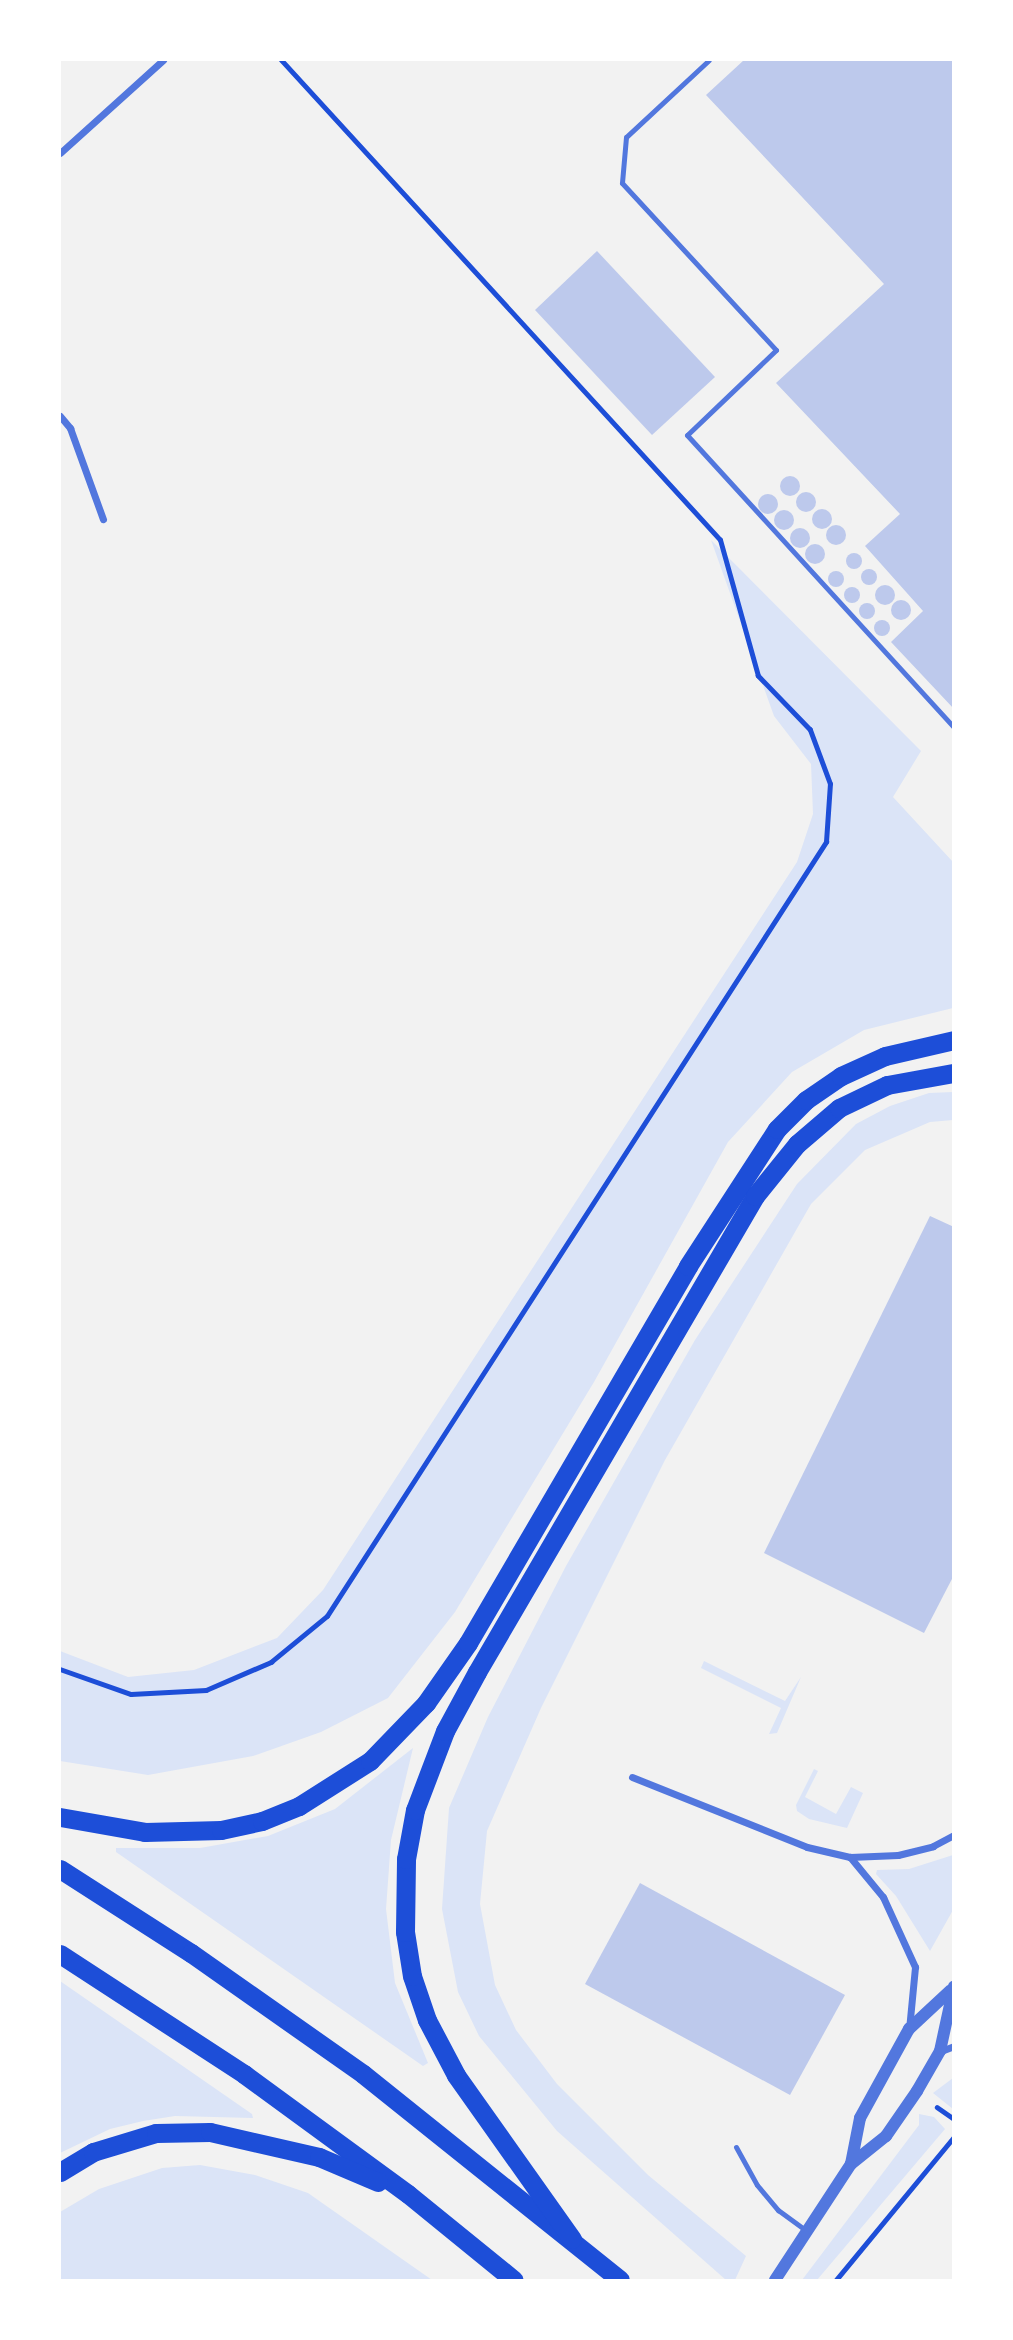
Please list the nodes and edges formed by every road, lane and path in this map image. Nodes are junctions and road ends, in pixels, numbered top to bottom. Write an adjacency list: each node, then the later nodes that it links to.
1 (163, 60): 4 (street)
2 (281, 60): 10 (path)
3 (709, 60): 7 (lane)
4 (60, 153)
5 (60, 416): 6 (street)
6 (103, 519)
7 (954, 727)
8 (954, 1041): 12 (highway)
9 (954, 1073): 27 (highway)
10 (60, 1669)
11 (632, 1777): 14 (street)
12 (60, 1817)
13 (954, 1835): 14 (street)
14 (850, 1857): 18 (street)
15 (60, 1869): 27 (highway)
16 (60, 1954): 25 (highway)
17 (953, 1988): 18 (street); 20 (street)
18 (909, 2029): 23 (street)
19 (954, 2046): 20 (street)
20 (940, 2051): 23 (street)
21 (954, 2137): 31 (path)
22 (736, 2147): 26 (lane)
23 (851, 2164): 26 (street)
24 (60, 2172): 25 (highway)
25 (408, 2194): 28 (highway)
26 (807, 2231): 30 (street)
27 (572, 2239): 29 (highway)
28 (514, 2280)
29 (620, 2280)
30 (775, 2280)
31 (836, 2280)

